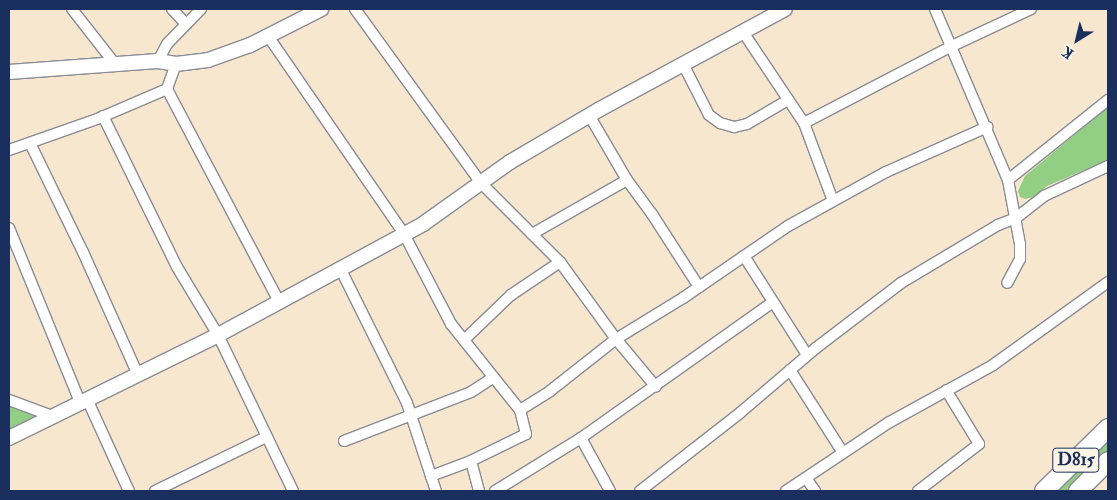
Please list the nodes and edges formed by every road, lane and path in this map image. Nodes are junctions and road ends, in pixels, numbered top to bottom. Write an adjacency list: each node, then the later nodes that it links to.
1 (72, 9): 14 (street)
2 (172, 9): 9 (street)
3 (201, 9): 9 (street)
4 (321, 9): 11 (street)
5 (355, 9): 30 (street)
6 (785, 9): 10 (street)
7 (935, 9): 12 (street)
8 (1031, 9): 12 (street)
9 (186, 24): 13 (street)
10 (743, 32): 16 (street); 19 (street)
11 (268, 36): 15 (street); 34 (street)
12 (952, 46): 23 (street); 24 (street)
13 (158, 61): 14 (street); 15 (street)
14 (115, 64): 17 (street)
15 (176, 64): 18 (street)
16 (683, 64): 19 (street); 21 (street)
17 (9, 72)
18 (167, 88): 22 (street); 42 (street)
19 (788, 100): 23 (street)
20 (1108, 100): 29 (street)
21 (590, 115): 28 (street); 30 (street)
22 (103, 116): 25 (street); 44 (street)
23 (804, 123): 31 (street)
24 (987, 128): 29 (street); 31 (street)
25 (30, 143): 26 (street); 49 (street)
26 (9, 150)
27 (1108, 166): 32 (street)
28 (626, 180): 35 (street); 41 (street)
29 (1008, 180): 32 (street)
30 (481, 183): 34 (street); 35 (street)
31 (833, 202): 36 (street)
32 (1016, 218): 40 (street); 47 (street)
33 (9, 228): 54 (street)
34 (404, 234): 38 (street); 46 (street)
35 (532, 234): 37 (street)
36 (744, 256): 41 (street); 43 (street)
37 (560, 262): 45 (street); 46 (street)
38 (340, 268): 42 (street); 56 (street)
39 (1108, 282): 52 (street)
40 (1007, 283)
41 (699, 287): 45 (street)
42 (279, 301): 44 (street)
43 (773, 302): 47 (street); 51 (street)
44 (218, 335): 49 (street); 59 (street)
45 (616, 339): 51 (street); 55 (street)
46 (464, 340): 50 (street)
47 (807, 355): 48 (street)
48 (790, 370): 63 (street); 75 (street)
49 (138, 375): 54 (street)
50 (494, 377): 55 (street); 56 (street)
51 (656, 387): 61 (street)
52 (946, 390): 63 (street); 78 (street)
53 (9, 400): 57 (street)
54 (83, 400): 57 (street); 68 (street)
55 (520, 410): 64 (street)
56 (411, 415): 62 (street); 66 (street)
57 (52, 416): 60 (street)
58 (1108, 428): 79 (highway, D815)
59 (266, 437): 69 (street); 70 (street)
60 (9, 438)
61 (581, 438): 73 (street); 74 (street)
62 (344, 441)
63 (844, 453): 67 (street)
64 (471, 461): 66 (street); 72 (street)
65 (1108, 461): 80 (highway, D815)
66 (431, 476): 71 (street)
67 (806, 478): 76 (street); 77 (street)
68 (128, 491)
69 (154, 491)
70 (293, 491)
71 (436, 491)
72 (479, 491)
73 (495, 491)
74 (610, 491)
75 (640, 491)
76 (786, 491)
77 (816, 491)
78 (918, 491)
79 (1044, 491)
80 (1078, 491)

